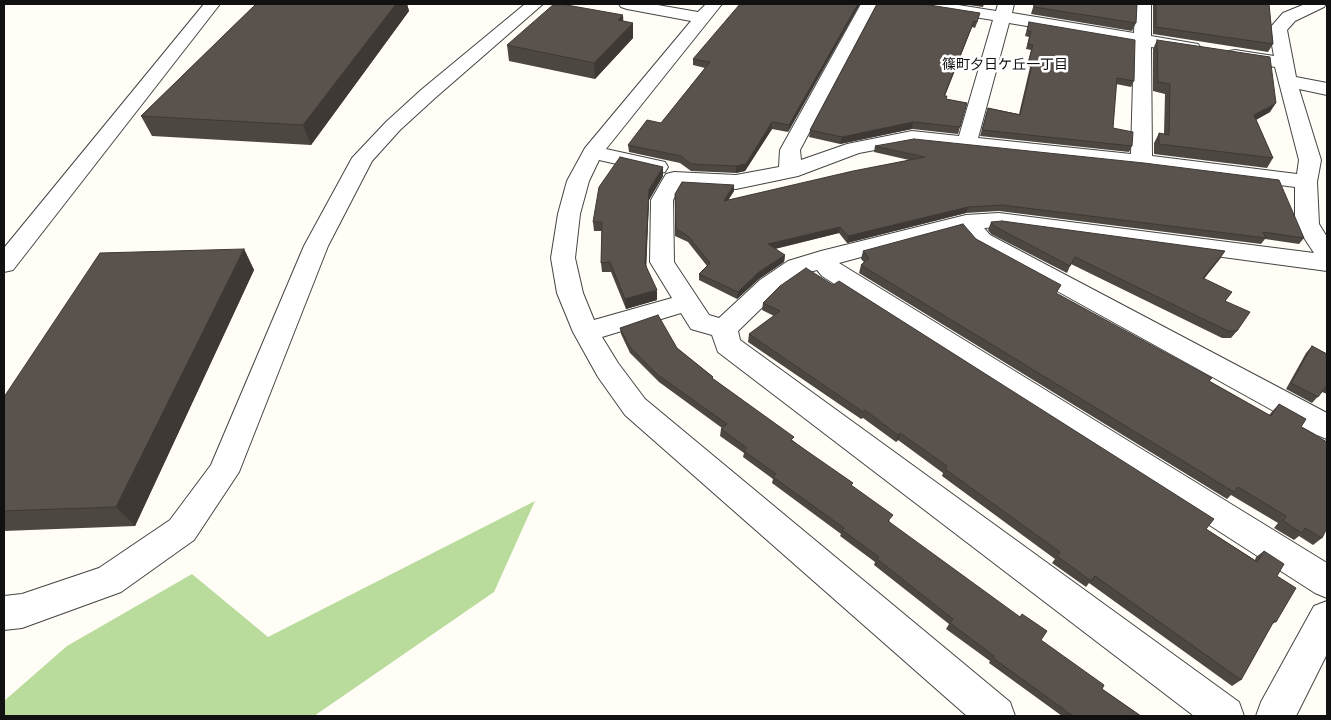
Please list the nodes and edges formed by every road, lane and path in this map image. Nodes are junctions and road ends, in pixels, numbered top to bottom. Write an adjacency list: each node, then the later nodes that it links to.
1 (212, 4): 22 (street)
2 (535, 4): 29 (street)
3 (627, 4): 9 (street)
4 (869, 4): 16 (street)
5 (924, 4): 8 (street)
6 (1144, 4): 10 (street)
7 (1318, 4): 11 (street)
8 (1005, 10): 10 (street); 13 (street)
9 (708, 11): 14 (street)
10 (1143, 40): 11 (street); 15 (street)
11 (1285, 72): 12 (street); 18 (street)
12 (1327, 89)
13 (967, 142): 15 (street); 16 (street)
14 (592, 152): 17 (street); 26 (street)
15 (1141, 161): 18 (street)
16 (790, 170): 17 (street)
17 (684, 178): 24 (street)
18 (1306, 182): 20 (street)
19 (966, 222): 21 (street); 23 (street); 27 (street)
20 (1327, 254)
21 (821, 260): 25 (street); 28 (street)
22 (4, 264)
23 (1327, 264)
24 (687, 302): 25 (street); 26 (street)
25 (724, 329): 32 (street)
26 (586, 332): 31 (street)
27 (1327, 427)
28 (1327, 582)
29 (4, 613)
30 (1327, 618): 33 (street)
31 (996, 716)
32 (1224, 716)
33 (1275, 716)

